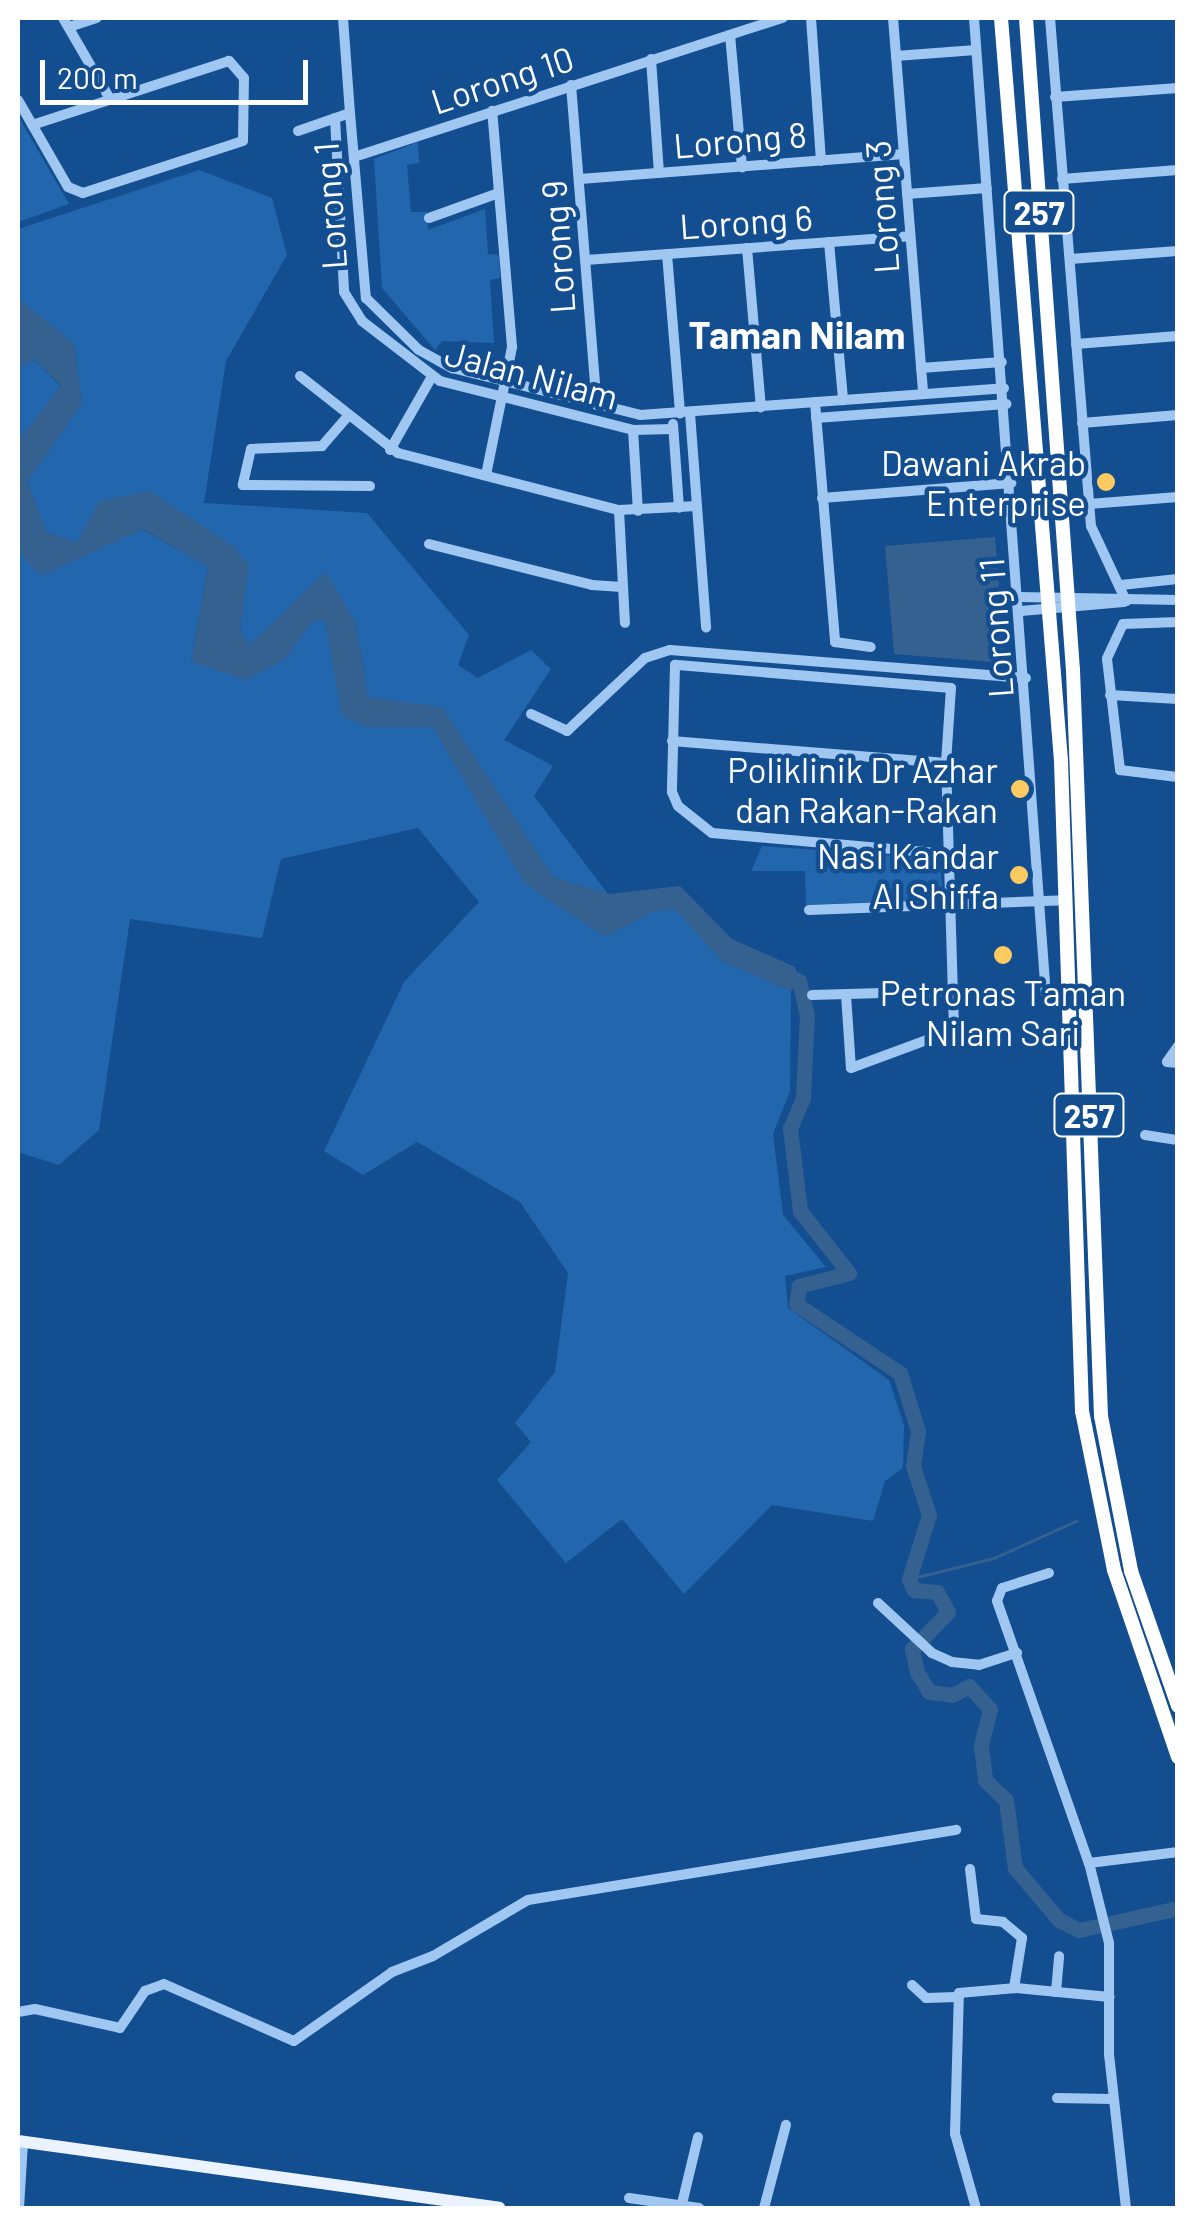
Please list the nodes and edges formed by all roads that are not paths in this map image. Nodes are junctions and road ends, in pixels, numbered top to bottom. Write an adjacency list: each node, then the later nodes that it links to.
1 (98, 18): 10 (street)
2 (343, 18): 21 (street)
3 (783, 18): 11 (street, Lorong 10)
4 (811, 18): 27 (street)
5 (893, 18): 13 (street, Lorong 3)
6 (974, 18): 12 (street, Lorong 11)
7 (1002, 18): 84 (highway, 257)
8 (1026, 18): 85 (highway, 257)
9 (1050, 18): 17 (street)
10 (66, 22): 19 (street)
11 (730, 34): 14 (street, Lorong 10); 28 (street)
12 (976, 50): 13 (street); 33 (street, Lorong 11)
13 (896, 56): 25 (street, Lorong 3)
14 (652, 60): 15 (street, Lorong 10); 30 (street)
15 (572, 85): 20 (street, Lorong 10); 32 (street, Lorong 9)
16 (1178, 88): 17 (street)
17 (1055, 98): 31 (street)
18 (18, 100): 23 (street)
19 (110, 100): 23 (street); 23 (street)
20 (492, 111): 26 (street, Lorong 10); 34 (street)
21 (350, 114): 22 (street, Lorong 1); 26 (street, Lorong 1)
22 (335, 118): 24 (street, Lorong 1); 49 (street, Jalan Nilam)
23 (32, 125)
24 (298, 130)
25 (904, 154): 27 (street, Lorong 8); 35 (street, Lorong 3)
26 (354, 157): 50 (street, Lorong 1)
27 (821, 160): 28 (street, Lorong 8)
28 (742, 167): 30 (street, Lorong 8)
29 (1178, 170): 31 (street)
30 (659, 173): 32 (street, Lorong 8)
31 (1062, 179): 43 (street)
32 (580, 180): 42 (street, Lorong 9)
33 (987, 188): 35 (street); 46 (street, Lorong 11)
34 (499, 193): 36 (street); 50 (street)
35 (907, 194): 37 (street, Lorong 3)
36 (429, 218)
37 (910, 236): 38 (street, Lorong 6); 47 (street, Lorong 3)
38 (829, 242): 39 (street, Lorong 6); 54 (street)
39 (746, 248): 41 (street, Lorong 6); 58 (street)
40 (1178, 251): 43 (street)
41 (668, 254): 42 (street, Lorong 6); 59 (street)
42 (586, 260): 57 (street, Lorong 9)
43 (1070, 260): 45 (street)
44 (1178, 336): 45 (street)
45 (1076, 344): 63 (street)
46 (1002, 362): 47 (street); 51 (street, Lorong 11)
47 (921, 368): 52 (street, Lorong 3)
48 (300, 376): 61 (street)
49 (430, 378): 53 (street, Jalan Nilam); 66 (street)
50 (509, 383): 53 (street); 57 (street, Jalan Nilam)
51 (1004, 388): 52 (street, Jalan Nilam); 56 (street, Lorong 11)
52 (924, 393): 54 (street, Jalan Nilam)
53 (506, 398): 65 (street, Jalan Nilam); 67 (street)
54 (843, 400): 55 (street, Jalan Nilam)
55 (815, 402): 58 (street, Jalan Nilam); 62 (street)
56 (1006, 404): 62 (street); 68 (street, Lorong 11)
57 (597, 405): 59 (street, Jalan Nilam)
58 (761, 407): 59 (street, Jalan Nilam)
59 (681, 413): 64 (street); 73 (street)
60 (1178, 415): 63 (street)
61 (348, 416): 66 (street); 69 (street)
62 (816, 418): 71 (street)
63 (1082, 423): 72 (street)
64 (674, 429): 65 (street, Jalan Nilam); 74 (street)
65 (633, 430): 76 (street)
66 (390, 450): 67 (street)
67 (486, 475): 75 (street)
68 (1011, 483): 71 (street); 81 (street, Lorong 11)
69 (370, 486)
70 (1178, 497): 72 (street)
71 (822, 498): 90 (street)
72 (1089, 504): 79 (street)
73 (697, 506): 74 (street); 89 (street)
74 (678, 508): 76 (street)
75 (619, 510): 76 (street); 80 (street)
76 (638, 510)
77 (429, 544): 80 (street)
78 (1178, 579): 79 (street)
79 (1121, 585): 83 (street)
80 (622, 587): 88 (street)
81 (1020, 596): 84 (street); 86 (street, Lorong 11)
82 (1178, 600): 83 (street)
83 (1126, 601): 85 (street)
84 (1047, 602): 85 (street); 86 (street); 100 (highway, 257)
85 (1067, 602): 114 (highway, 257)
86 (1021, 611): 91 (street, Lorong 11)
87 (1178, 622): 92 (street)
88 (625, 623)
89 (706, 627)
90 (872, 647)
91 (1026, 678): 94 (street); 99 (street, Lorong 11)
92 (1110, 695): 93 (street); 97 (street)
93 (1178, 699)
94 (531, 714)
95 (672, 741): 96 (street); 96 (street); 98 (street)
96 (946, 762): 98 (street)
97 (1178, 777)
98 (948, 854): 101 (street)
99 (1043, 900): 100 (street); 101 (street); 106 (street, Lorong 11)
100 (1065, 900): 106 (highway, 257)
101 (950, 904): 102 (street); 103 (street)
102 (810, 910)
103 (953, 991): 105 (street); 105 (street)
104 (812, 995): 105 (street)
105 (846, 995)
106 (1068, 998): 115 (highway, 257)
107 (1178, 1046): 108 (street)
108 (1172, 1062)
109 (1145, 1135): 110 (street)
110 (1178, 1140)
111 (1049, 1574): 113 (street)
112 (878, 1604): 113 (street)
113 (1017, 1654): 118 (street)
114 (1178, 1706)
115 (1178, 1756)
116 (956, 1830): 126 (street)
117 (1178, 1852): 118 (street)
118 (1089, 1863): 124 (street)
119 (970, 1868): 122 (street)
120 (1059, 1956): 123 (street)
121 (912, 1985): 125 (street)
122 (1014, 1988): 123 (street); 125 (street)
123 (1056, 1992): 124 (street)
124 (1110, 1997): 128 (street)
125 (957, 1998): 138 (street)
126 (18, 2012)
127 (1057, 2098): 128 (street)
128 (1112, 2099): 139 (street)
129 (786, 2125): 137 (street)
130 (698, 2137): 133 (street)
131 (20, 2141): 134 (street); 135 (main road)
132 (629, 2198): 133 (street)
133 (682, 2206): 136 (street)
134 (19, 2208)
135 (499, 2208)
136 (699, 2208)
137 (764, 2208)
138 (976, 2208)
139 (1126, 2208)

